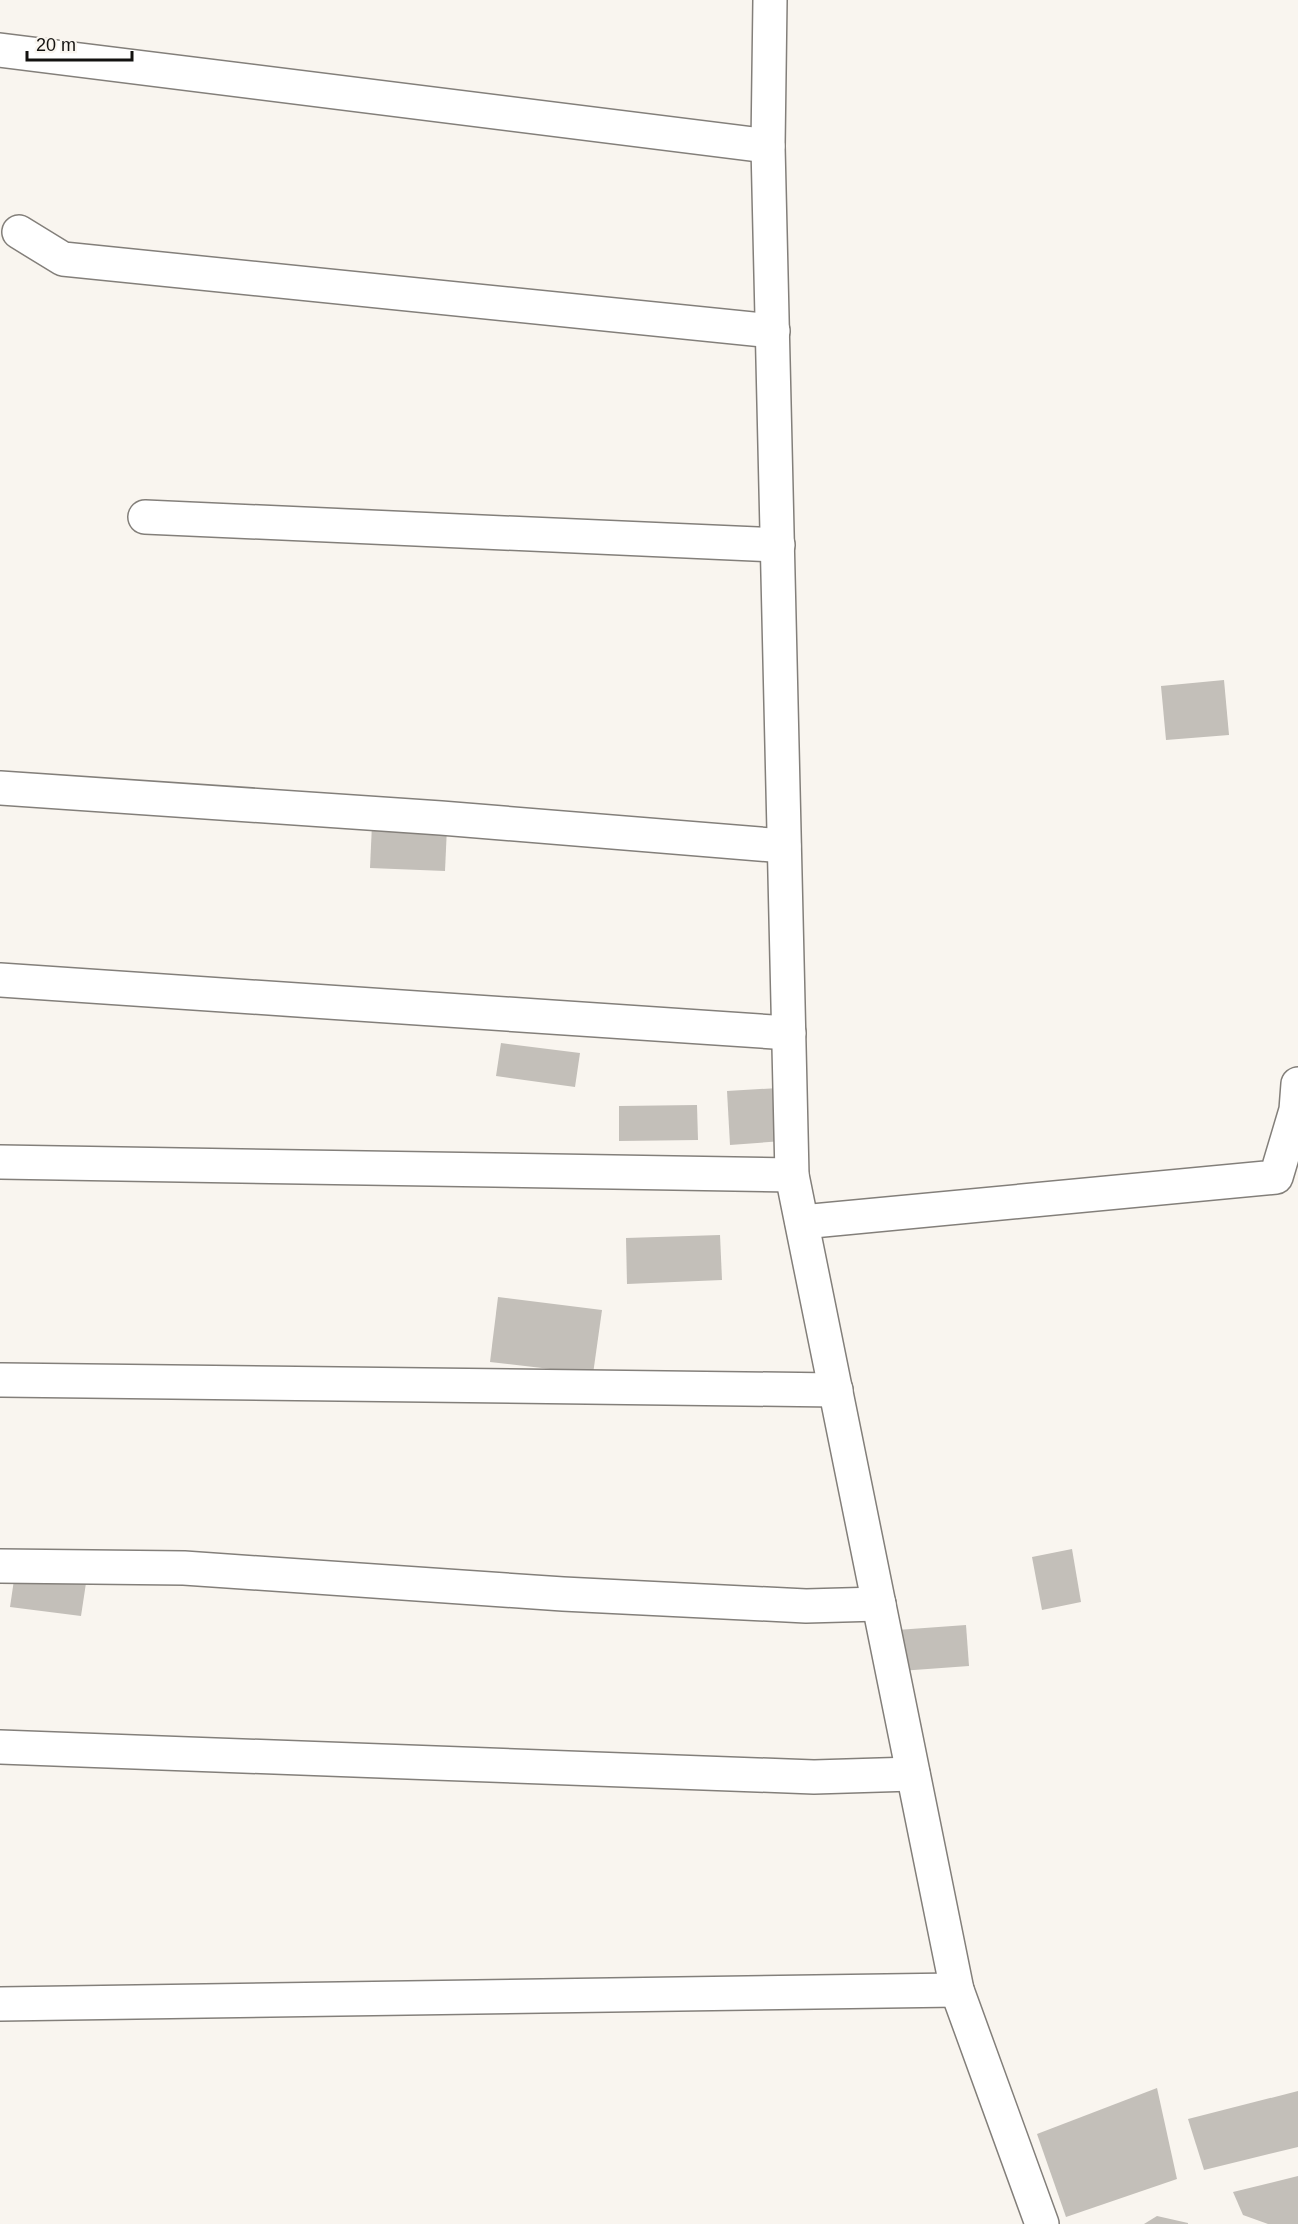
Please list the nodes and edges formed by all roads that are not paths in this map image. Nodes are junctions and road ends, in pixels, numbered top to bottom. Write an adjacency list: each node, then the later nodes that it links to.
1 (770, 0): 3 (street)
2 (0, 50): 3 (street)
3 (768, 146): 5 (street)
4 (20, 232): 5 (street)
5 (773, 331): 7 (street)
6 (145, 517): 7 (street)
7 (777, 545): 9 (street)
8 (0, 788): 9 (street)
9 (784, 846): 11 (street)
10 (0, 980): 11 (street)
11 (789, 1033): 14 (street)
12 (1298, 1084): 15 (street)
13 (0, 1162): 14 (street)
14 (792, 1175): 15 (street)
15 (802, 1221): 17 (street)
16 (2, 1380): 17 (street)
17 (836, 1390): 19 (street)
18 (0, 1566): 19 (street)
19 (879, 1604): 21 (street)
20 (0, 1747): 21 (street)
21 (913, 1774): 22 (street)
22 (957, 1990): 23 (street); 24 (street)
23 (0, 2004)
24 (1042, 2224)

